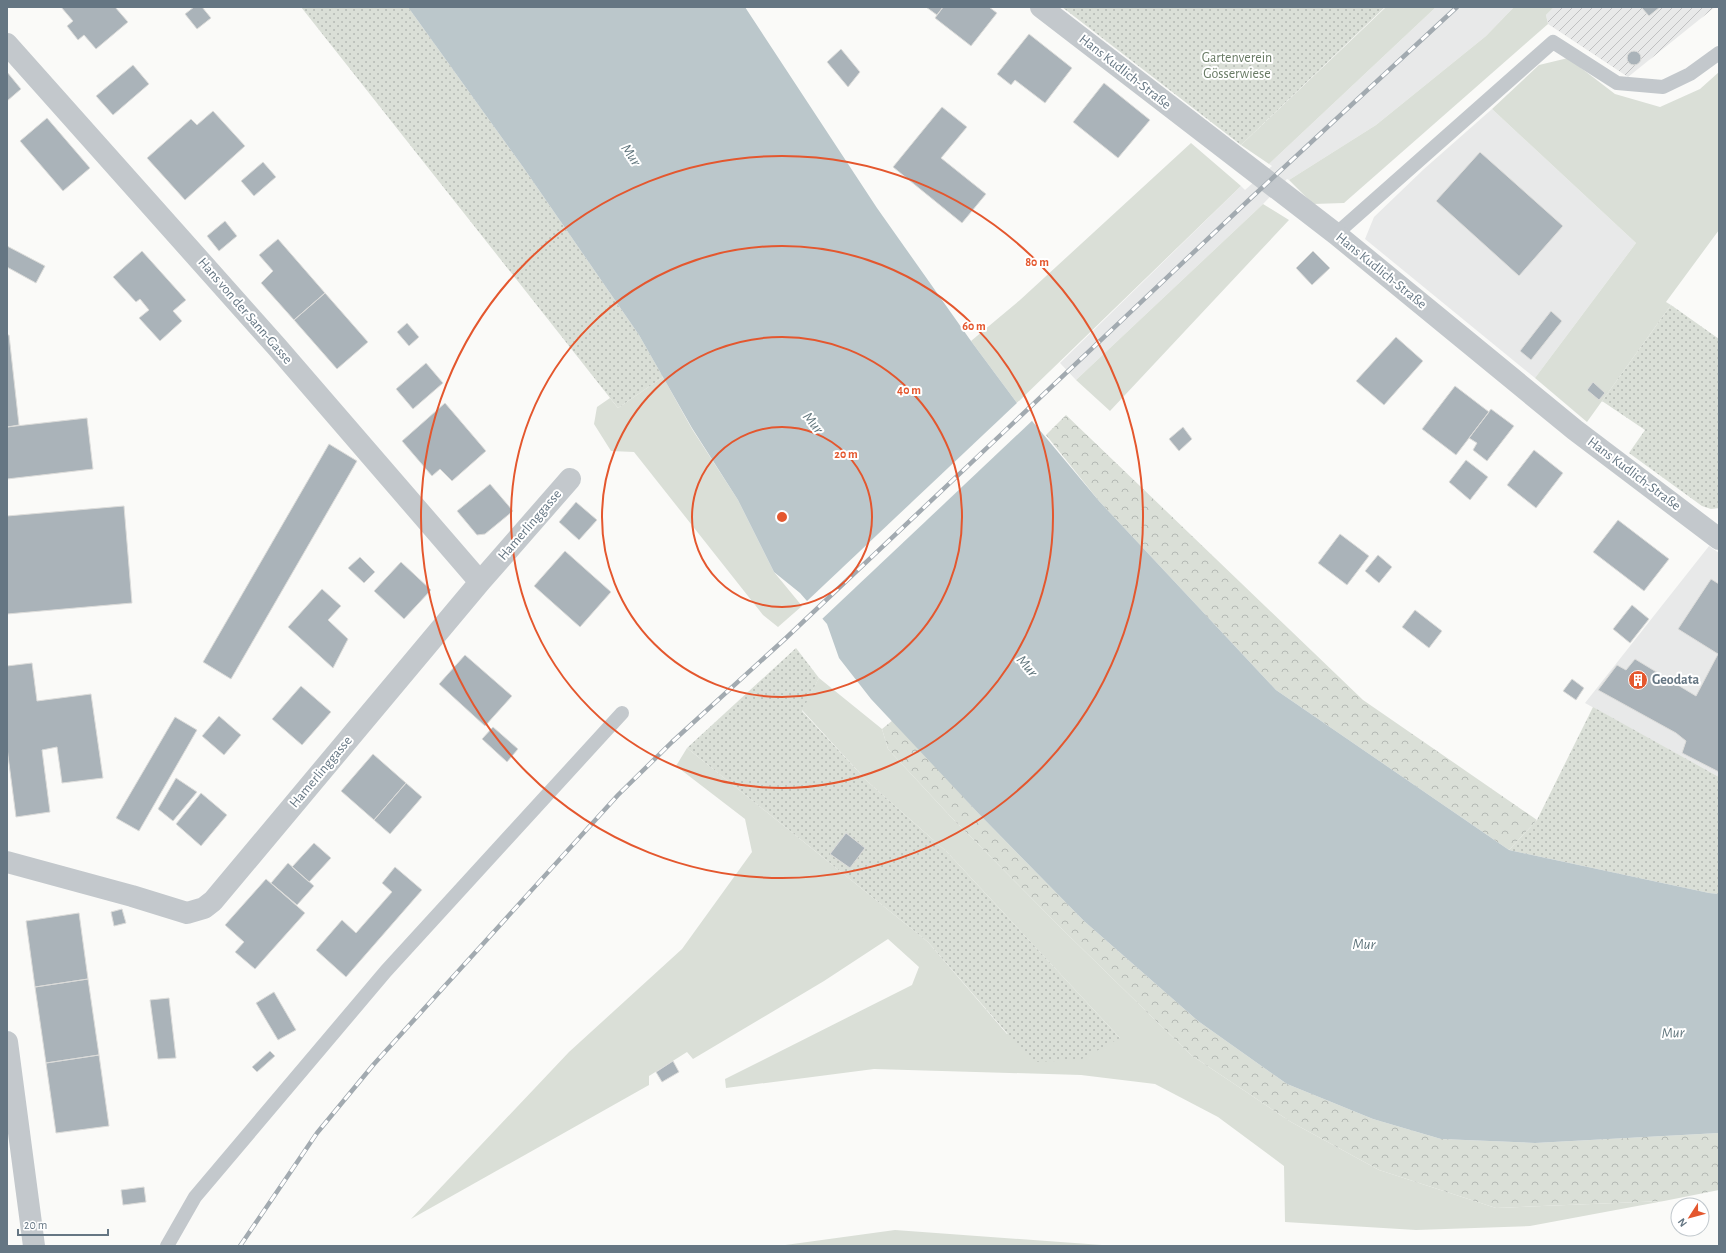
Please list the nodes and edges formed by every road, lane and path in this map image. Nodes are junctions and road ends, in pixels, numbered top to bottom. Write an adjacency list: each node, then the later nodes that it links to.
1 (1041, 7): 4 (street, Hans Kudlich-Straße)
2 (7, 44): 7 (street, Hans von der Sann-Gasse)
3 (1719, 54): 4 (lane)
4 (1336, 234): 6 (street, Hans Kudlich-Straße)
5 (570, 479): 7 (street, Hamerlinggasse)
6 (1719, 539)
7 (480, 582): 9 (street, Hamerlinggasse)
8 (622, 713): 12 (lane)
9 (7, 862)
10 (7, 1042): 11 (street)
11 (34, 1246)
12 (167, 1246)

